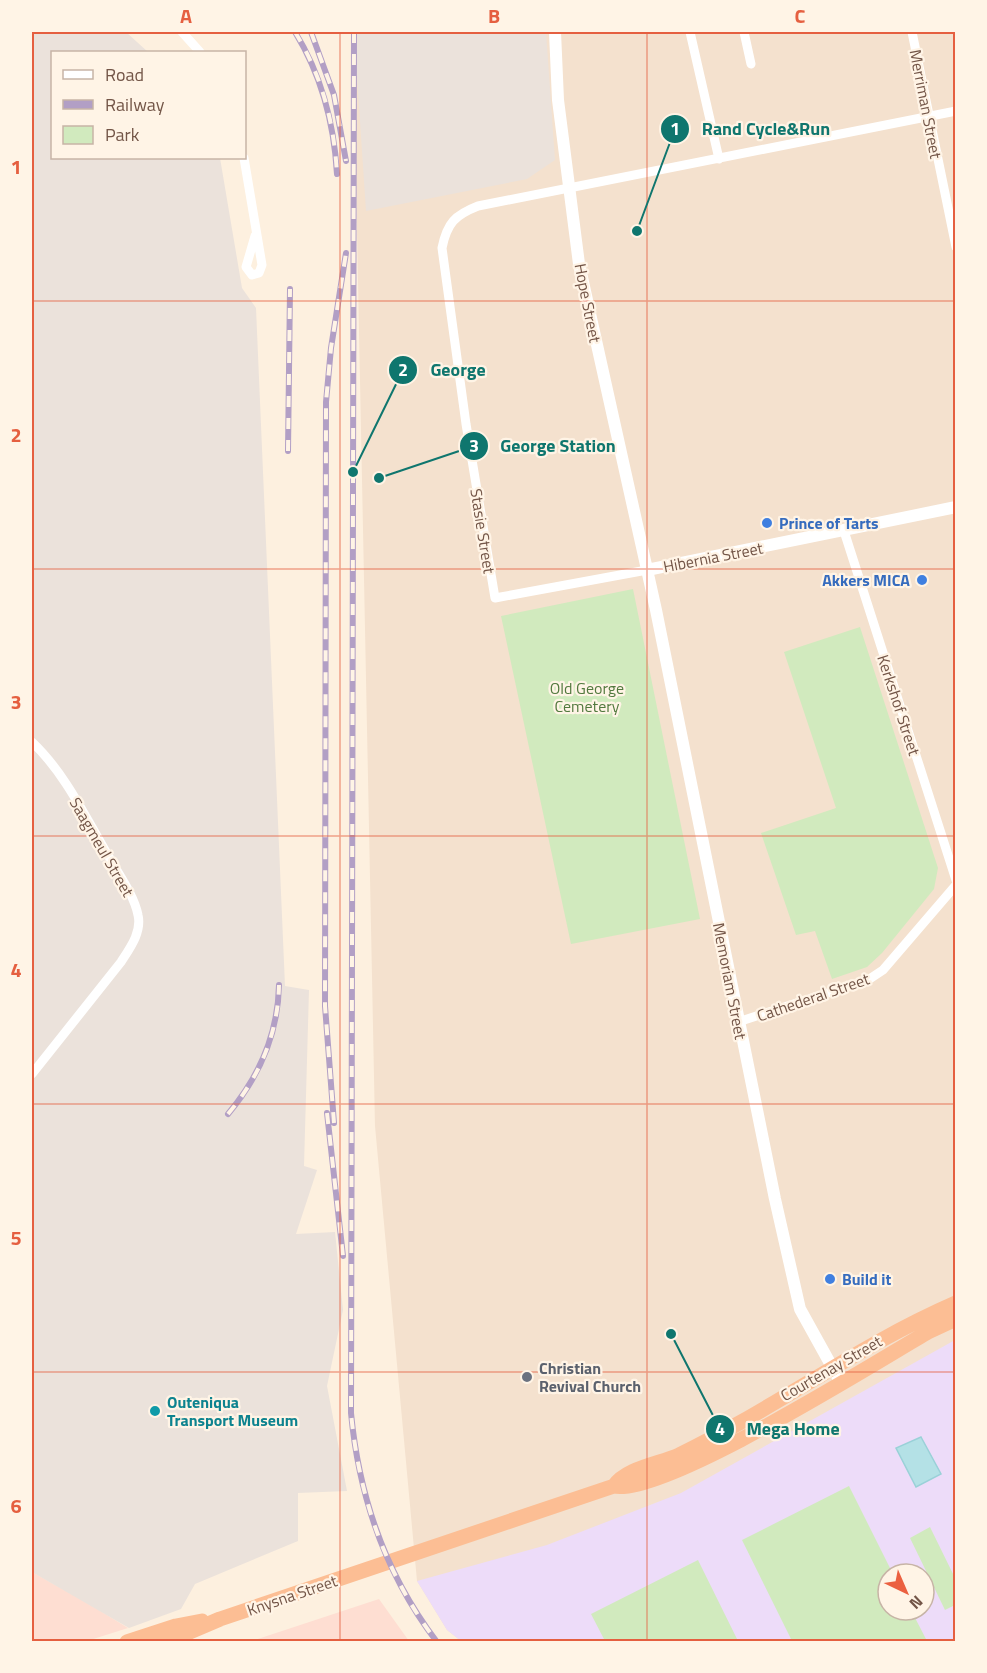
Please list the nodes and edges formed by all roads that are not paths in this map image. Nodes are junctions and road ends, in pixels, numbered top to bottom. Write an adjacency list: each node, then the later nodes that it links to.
1 (182, 32): 6 (street)
2 (555, 32): 12 (street, Hope Street)
3 (690, 32): 11 (street)
4 (744, 32): 7 (street)
5 (912, 32): 9 (street, Merriman Street)
6 (199, 51)
7 (751, 63)
8 (956, 111): 9 (street)
9 (927, 116): 11 (street); 14 (street, Merriman Street)
10 (244, 159): 13 (street)
11 (719, 159): 12 (street)
12 (570, 189): 17 (street, Hope Street); 17 (street, Stasie Street)
13 (255, 236)
14 (956, 247)
15 (956, 507): 16 (street, Hibernia Street)
16 (844, 531): 17 (street, Hibernia Street); 19 (street, Kerkshof Street)
17 (647, 570): 21 (street, Memoriam Street)
18 (32, 742): 22 (street, Saagmeul Street)
19 (956, 880)
20 (956, 885): 21 (street, Cathederal Street)
21 (738, 1022): 25 (street, Memoriam Street)
22 (32, 1074)
23 (956, 1304): 25 (highway, Courtenay Street)
24 (956, 1319): 26 (highway, Courtenay Street)
25 (832, 1367): 26 (street, Memoriam Street); 27 (highway, Courtenay Street)
26 (841, 1383): 27 (highway, Courtenay Street)
27 (614, 1486): 28 (highway, Courtenay Street)
28 (364, 1571): 29 (highway, Knysna Street)
29 (220, 1619): 30 (highway, Knysna Street); 31 (highway, Knysna Street)
30 (127, 1641)
31 (166, 1641)

